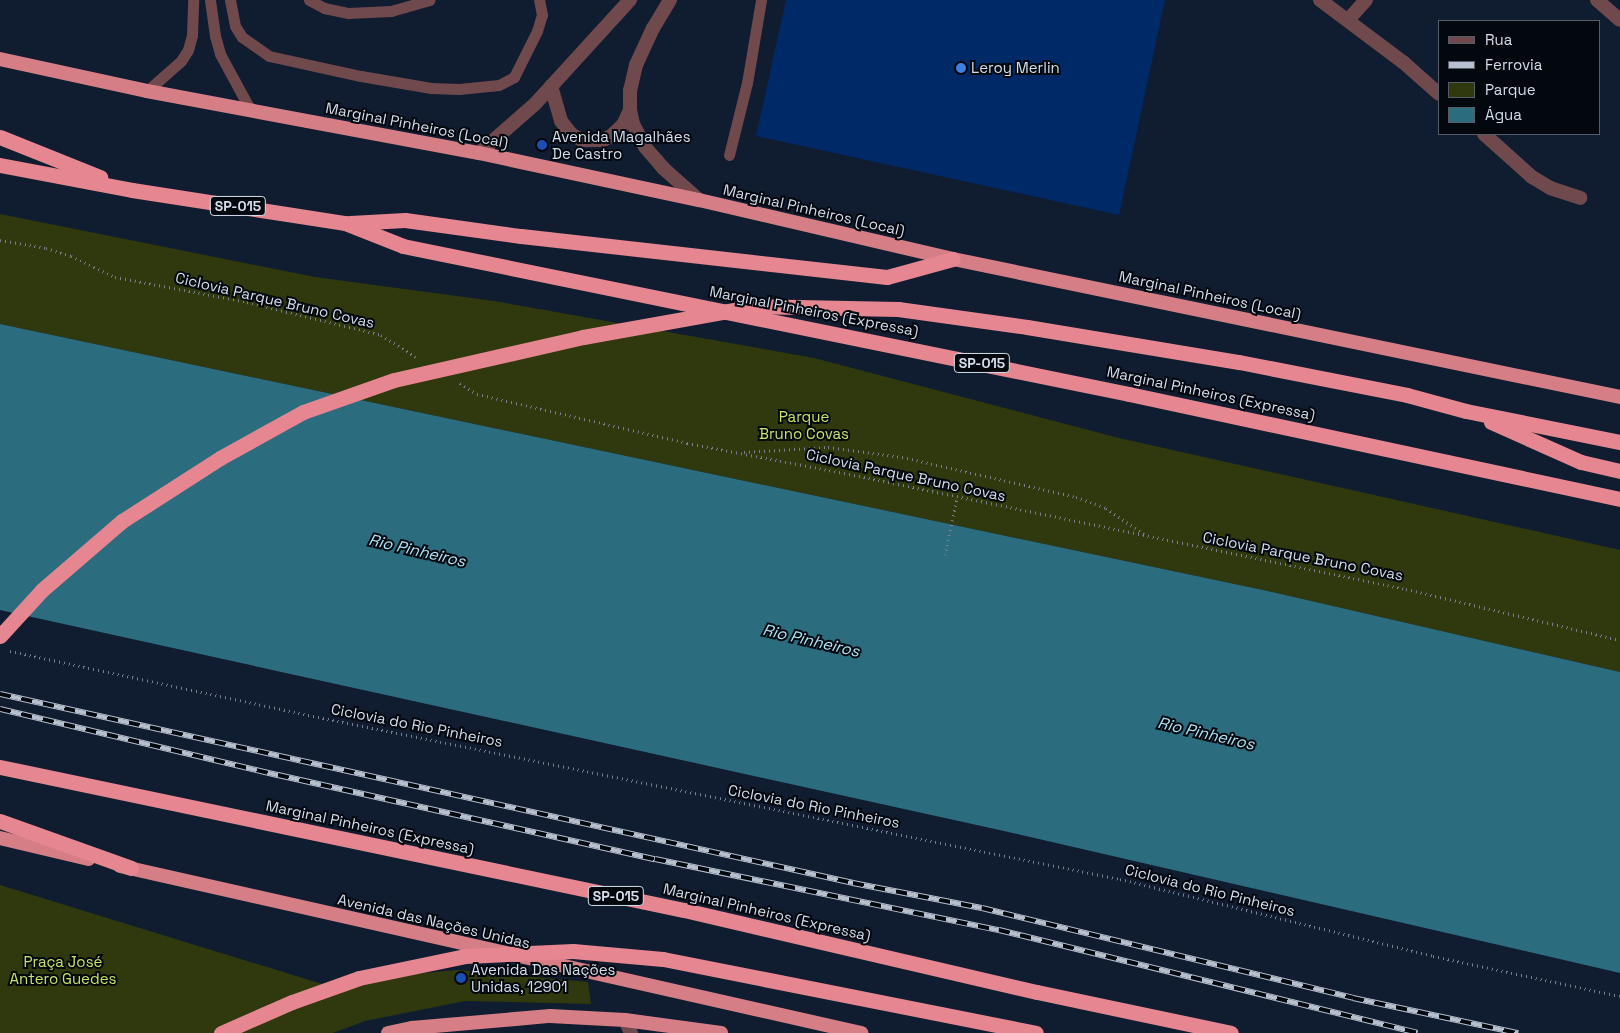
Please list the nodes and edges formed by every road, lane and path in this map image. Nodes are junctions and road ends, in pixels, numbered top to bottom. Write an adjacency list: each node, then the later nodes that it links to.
1 (193, 0): 17 (lane)
2 (210, 0): 20 (lane)
3 (230, 0): 6 (lane)
4 (309, 0): 5 (lane)
5 (429, 0)
6 (539, 0)
7 (630, 0): 16 (street)
8 (670, 0): 19 (street)
9 (761, 0): 24 (lane)
10 (1320, 0): 13 (street)
11 (1366, 0): 13 (street)
12 (1597, 0): 14 (street)
13 (1348, 20): 18 (street)
14 (1620, 20)
15 (0, 59): 17 (highway, Marginal Pinheiros (Local))
16 (551, 86): 19 (street); 23 (street)
17 (147, 91): 20 (highway, Marginal Pinheiros (Local))
18 (1438, 93)
19 (630, 110): 28 (street)
20 (251, 111): 23 (highway, Marginal Pinheiros (Local))
21 (1485, 135): 27 (street)
22 (0, 137): 26 (highway)
23 (479, 152): 28 (highway, Marginal Pinheiros (Local))
24 (729, 155)
25 (0, 165): 26 (highway, Marginal Pinheiros (Expressa) / SP-015)
26 (132, 190): 29 (highway, Marginal Pinheiros (Expressa) / SP-015)
27 (1580, 198)
28 (700, 200): 31 (highway, Marginal Pinheiros (Local))
29 (345, 224): 31 (highway); 40 (highway, Marginal Pinheiros (Expressa) / SP-015)
30 (0, 240): 32 (path, Ciclovia Parque Bruno Covas)
31 (953, 259): 34 (highway, Marginal Pinheiros (Local))
32 (421, 360)
33 (453, 379): 37 (path, Ciclovia Parque Bruno Covas)
34 (1620, 397)
35 (1466, 411): 36 (highway); 38 (highway); 43 (highway, bridge)
36 (1620, 442)
37 (739, 453): 39 (path, Ciclovia Parque Bruno Covas); 41 (path)
38 (1620, 471)
39 (957, 498): 41 (path, Ciclovia Parque Bruno Covas); 42 (path)
40 (1620, 499)
41 (1146, 536): 44 (path, Ciclovia Parque Bruno Covas)
42 (946, 555)
43 (0, 636)
44 (1620, 640)
45 (0, 649): 50 (path, Ciclovia do Rio Pinheiros)
46 (0, 767): 58 (highway, Marginal Pinheiros (Expressa) / SP-015)
47 (0, 821): 49 (highway)
48 (0, 838): 49 (highway, Avenida das Nações Unidas)
49 (131, 868): 56 (highway, Avenida das Nações Unidas)
50 (1620, 996)
51 (628, 1026): 52 (highway); 55 (highway)
52 (412, 1031): 54 (highway)
53 (221, 1033): 57 (highway, bridge)
54 (388, 1033)
55 (721, 1033)
56 (862, 1033)
57 (1036, 1033)
58 (1231, 1033)

